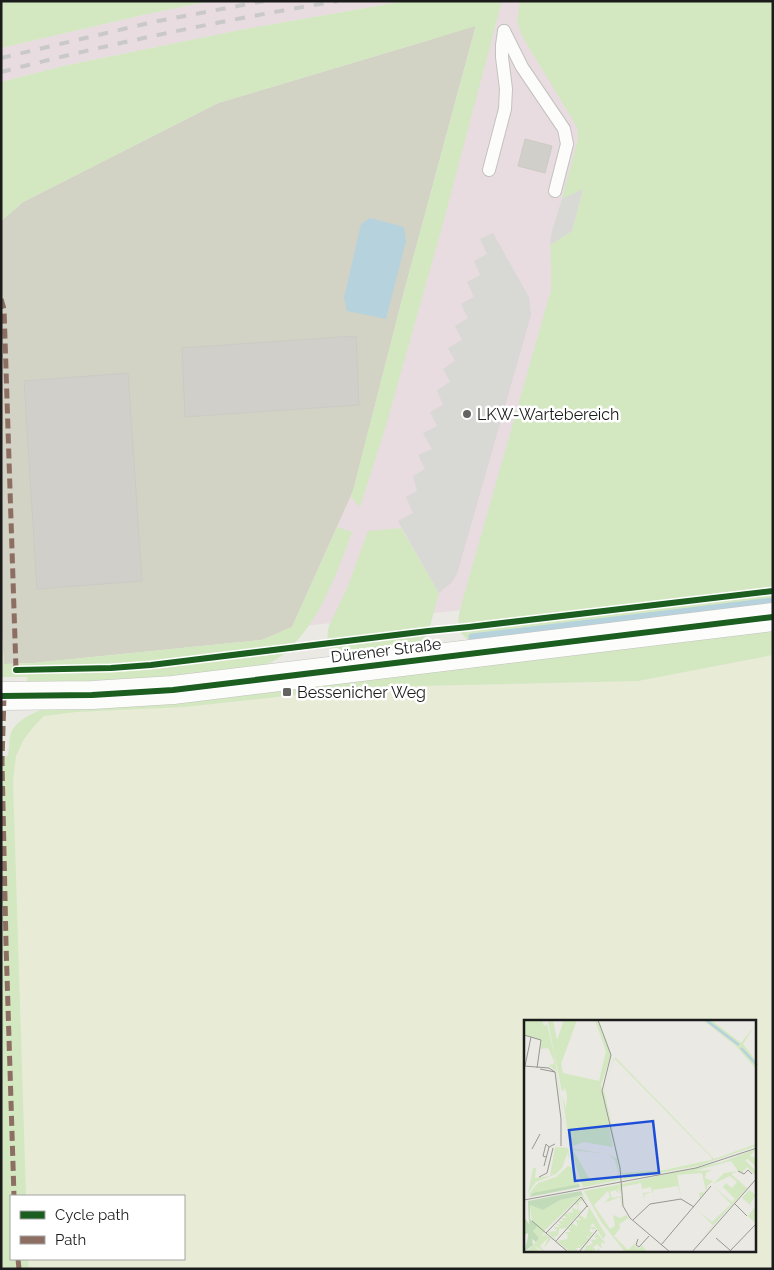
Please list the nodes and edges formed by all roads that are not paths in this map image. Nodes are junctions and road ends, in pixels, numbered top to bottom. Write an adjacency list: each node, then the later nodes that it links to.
1 (489, 170): 2 (lane)
2 (555, 191)
3 (773, 617): 4 (street, Dürener Straße)
4 (1, 696)

